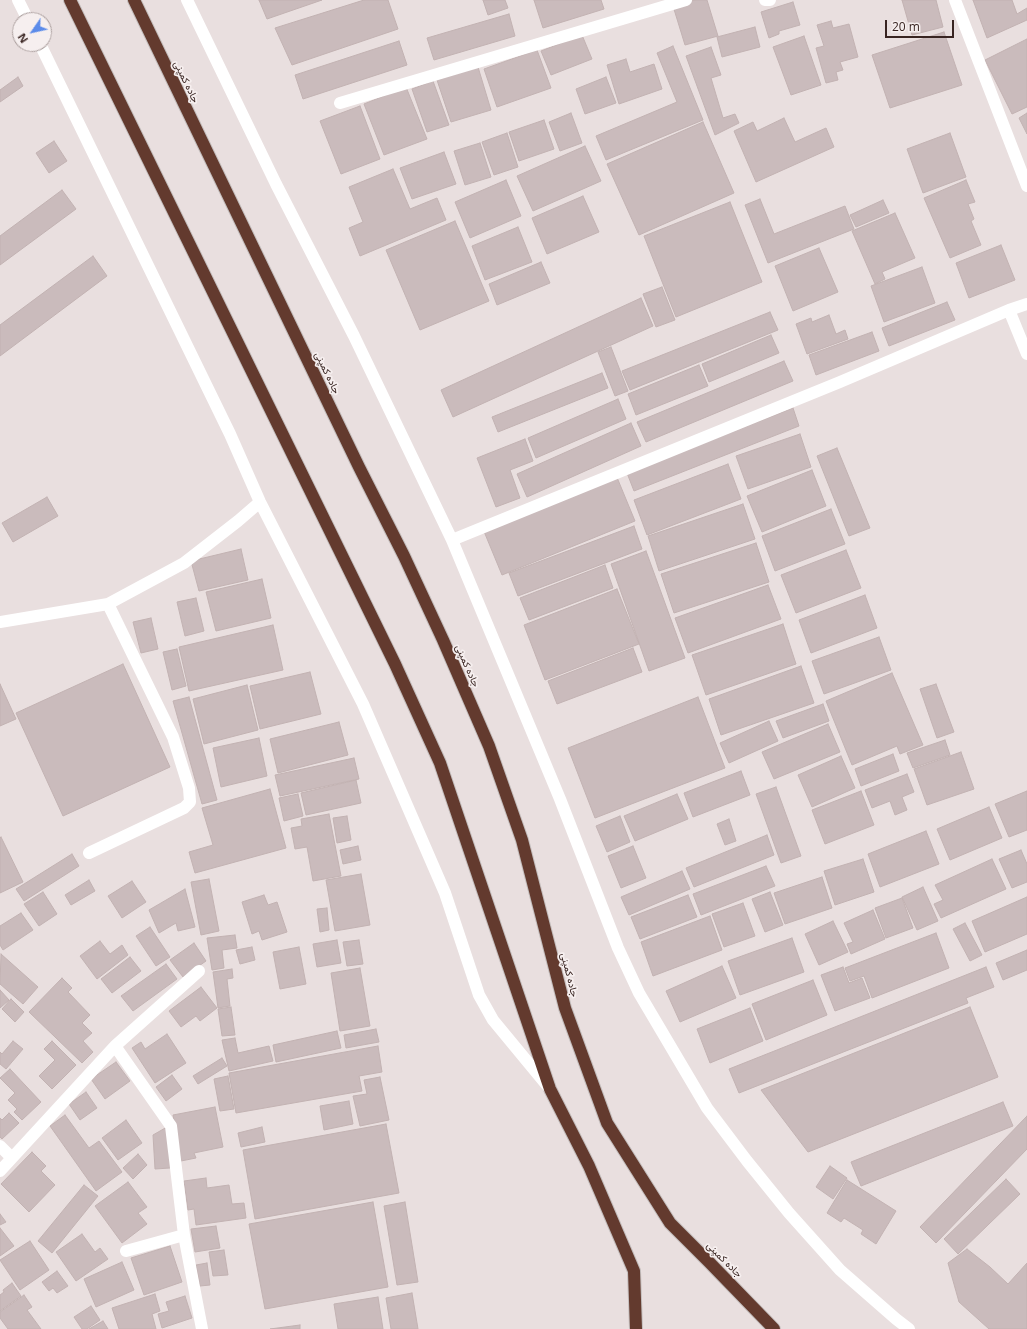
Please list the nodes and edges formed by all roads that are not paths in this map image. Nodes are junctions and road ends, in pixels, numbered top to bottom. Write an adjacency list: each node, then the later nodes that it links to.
1 (18, 0): 9 (street)
2 (70, 0): 23 (highway)
3 (134, 0): 31 (highway, جاده کمپنی)
4 (187, 0): 17 (street)
5 (686, 0): 11 (street)
6 (765, 0): 7 (street)
7 (770, 0)
8 (955, 0): 12 (street)
9 (24, 12)
10 (44, 52): 16 (street)
11 (340, 103)
12 (1027, 186)
13 (1027, 304): 14 (street)
14 (1010, 310): 15 (street); 17 (street)
15 (1027, 354)
16 (260, 502): 18 (street); 23 (street)
17 (452, 540): 32 (street)
18 (108, 604): 19 (street); 20 (street)
19 (0, 622)
20 (90, 853)
21 (200, 971): 22 (street)
22 (115, 1046): 25 (street); 27 (street)
23 (550, 1089): 30 (highway)
24 (0, 1146): 25 (street)
25 (12, 1158): 26 (street)
26 (0, 1171)
27 (184, 1235): 28 (street); 29 (street)
28 (126, 1251)
29 (202, 1329)
30 (636, 1329)
31 (774, 1329)
32 (909, 1329)

